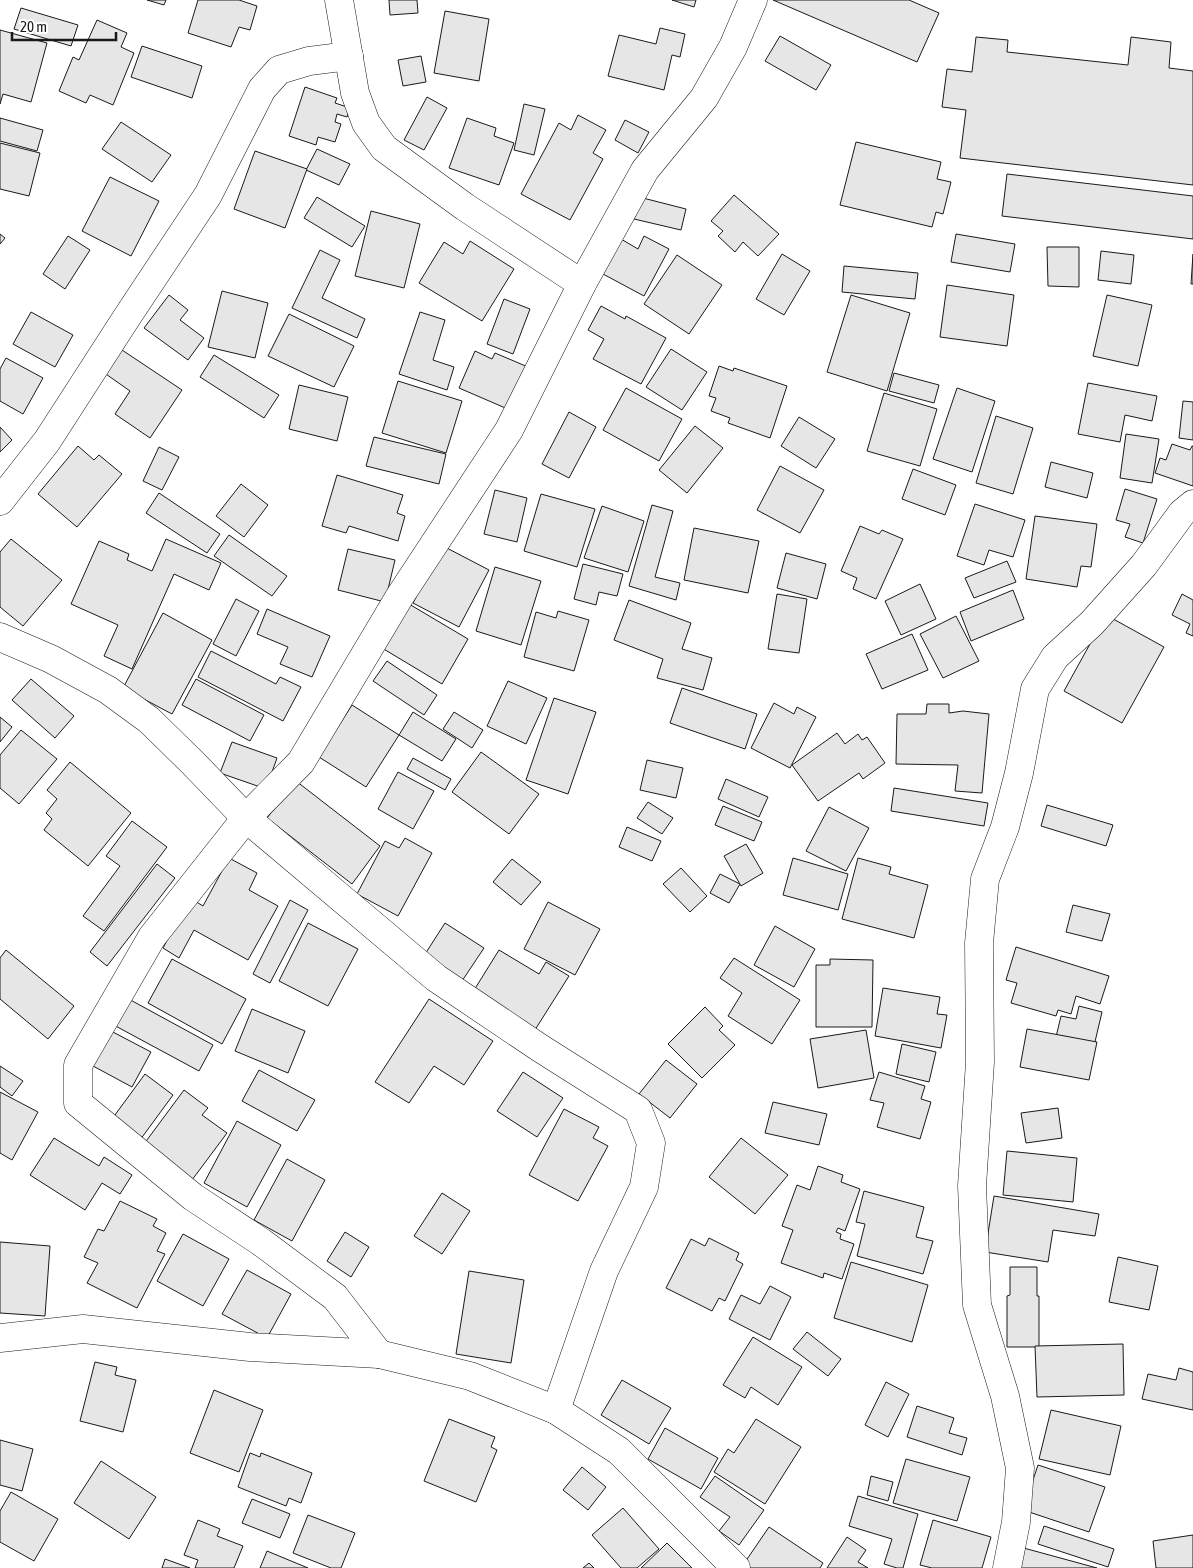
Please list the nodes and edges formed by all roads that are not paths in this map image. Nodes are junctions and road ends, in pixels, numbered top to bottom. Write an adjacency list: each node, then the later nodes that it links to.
1 (339, 0): 3 (street)
2 (753, 0): 4 (street)
3 (349, 56): 4 (street); 5 (street)
4 (582, 284): 8 (street)
5 (0, 501)
6 (1193, 504): 13 (street)
7 (0, 637): 8 (street)
8 (246, 818): 10 (street); 11 (street)
9 (0, 1338): 10 (street)
10 (379, 1354): 11 (street)
11 (556, 1410): 12 (street)
12 (736, 1568)
13 (1007, 1568)

